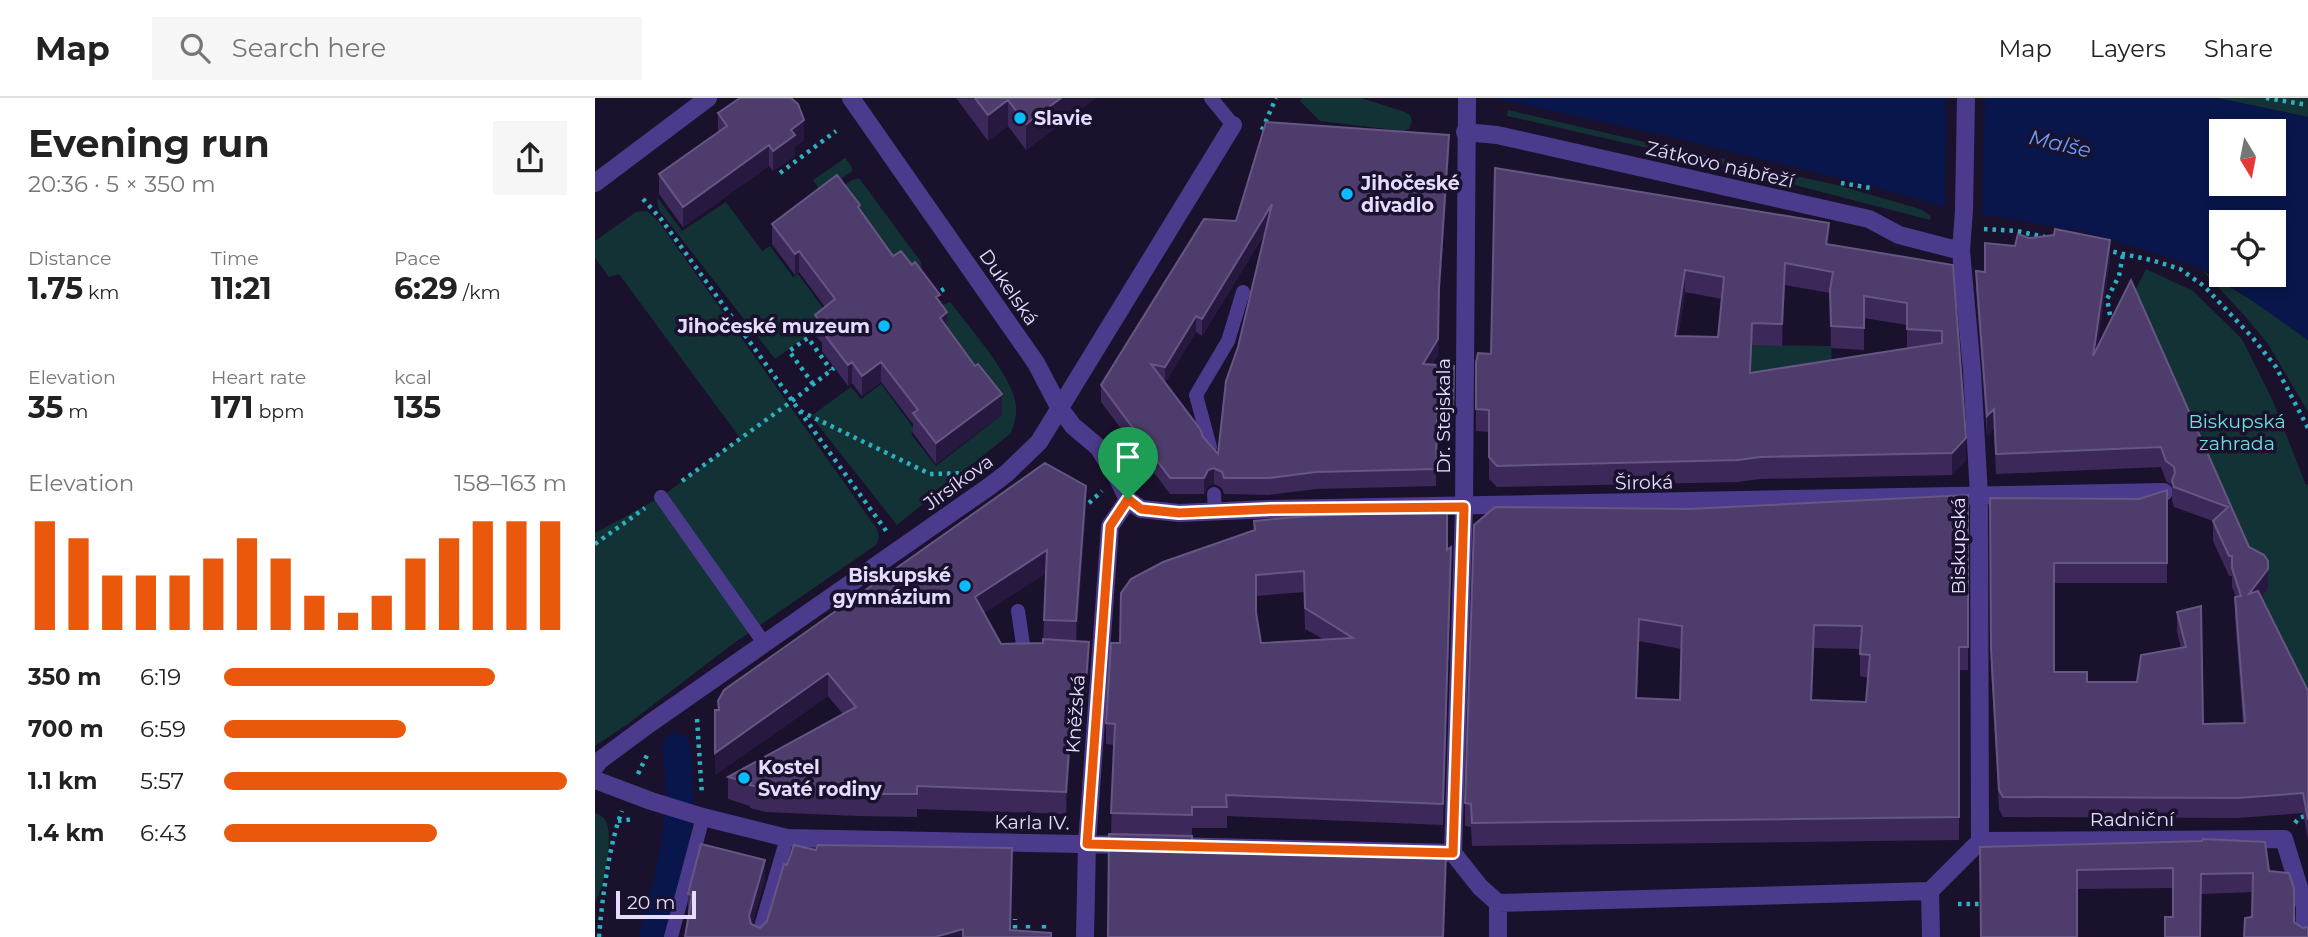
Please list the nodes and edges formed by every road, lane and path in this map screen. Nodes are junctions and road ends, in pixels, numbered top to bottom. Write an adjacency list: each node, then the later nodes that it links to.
1 (708, 98): 14 (street)
2 (851, 98): 31 (street, Dukelská)
3 (1211, 98): 9 (lane)
4 (1276, 98): 11 (path)
5 (1467, 98): 12 (street, Dr. Stejskala)
6 (1966, 98): 21 (street, Biskupská)
7 (2266, 98): 8 (path)
8 (2308, 106)
9 (1233, 125): 31 (street, Jirsíkova)
10 (836, 131): 13 (path)
11 (1272, 131)
12 (1465, 139): 21 (street, Zátkovo nábřeží); 46 (street, Dr. Stejskala)
13 (780, 173)
14 (595, 183)
15 (1841, 183): 16 (path)
16 (1872, 186)
17 (643, 199): 30 (path)
18 (1979, 228): 19 (path)
19 (2054, 239)
20 (2102, 250): 22 (path)
21 (1961, 251): 41 (street, Biskupská)
22 (2123, 254): 27 (path); 34 (path)
23 (944, 289): 25 (path)
24 (1243, 292): 36 (lane)
25 (928, 300)
26 (2100, 301): 27 (path)
27 (2108, 303): 28 (path)
28 (2110, 315)
29 (813, 384): 29 (path); 30 (path)
30 (792, 401): 33 (path); 38 (path)
31 (1059, 407): 43 (street, Dukelská); 50 (street, Jirsíkova)
32 (2307, 410): 34 (path)
33 (800, 411): 37 (path); 47 (path)
34 (2300, 414): 35 (path)
35 (2308, 428)
36 (1210, 447)
37 (981, 473)
38 (682, 481)
39 (1105, 488): 44 (path)
40 (2164, 492): 41 (street, Široká)
41 (1979, 496): 46 (street, Široká); 64 (street, Biskupská)
42 (661, 497): 50 (lane)
43 (1128, 499): 46 (street, Široká); 53 (street, Kněžská)
44 (1089, 503)
45 (648, 506): 48 (path)
46 (1464, 507): 66 (street, Dr. Stejskala)
47 (890, 536)
48 (595, 544)
49 (1018, 611): 51 (lane)
50 (764, 643): 56 (street, Jirsíkova)
51 (1051, 652)
52 (1082, 654): 53 (lane)
53 (1101, 655): 65 (street, Kněžská)
54 (697, 719): 60 (path)
55 (653, 749): 57 (path)
56 (595, 767)
57 (638, 772)
58 (595, 780): 60 (street, Karla IV.)
59 (624, 805): 71 (path)
60 (697, 815): 63 (street, Karla IV.); 76 (lane)
61 (2308, 815): 62 (path)
62 (2299, 818)
63 (787, 838): 65 (street, Karla IV.); 77 (lane)
64 (1980, 841): 67 (street); 84 (street, Radniční)
65 (1087, 844): 66 (street, Karla IV.); 81 (street, Kněžská)
66 (1453, 853): 68 (street)
67 (1930, 891): 68 (street); 83 (street)
68 (1498, 903): 82 (street)
69 (1958, 904): 70 (path)
70 (1991, 904)
71 (598, 919): 75 (path)
72 (1015, 919): 78 (path)
73 (1028, 920): 79 (path)
74 (1044, 921): 80 (path)
75 (599, 937)
76 (671, 937)
77 (758, 937)
78 (1014, 937)
79 (1028, 937)
80 (1044, 937)
81 (1085, 937)
82 (1497, 937)
83 (1931, 937)
84 (2304, 937)

